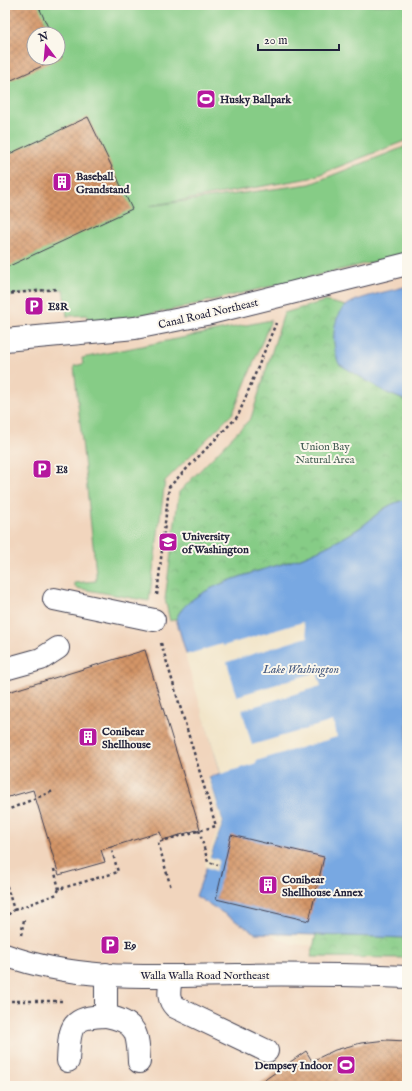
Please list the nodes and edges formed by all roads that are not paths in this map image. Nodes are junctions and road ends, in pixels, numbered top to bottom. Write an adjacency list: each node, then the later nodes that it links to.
1 (407, 264): 2 (lane, Canal Road Northeast)
2 (5, 340)
3 (54, 599): 4 (lane)
4 (154, 620)
5 (58, 648): 6 (lane)
6 (5, 669)
7 (13, 948): 8 (lane, Walla Walla Road Northeast)
8 (106, 974): 9 (lane, Walla Walla Road Northeast); 11 (lane)
9 (171, 976): 10 (lane, Walla Walla Road Northeast); 12 (lane)
10 (407, 977)
11 (106, 1016): 13 (lane); 14 (lane)
12 (267, 1051)
13 (68, 1061)
14 (139, 1062)

